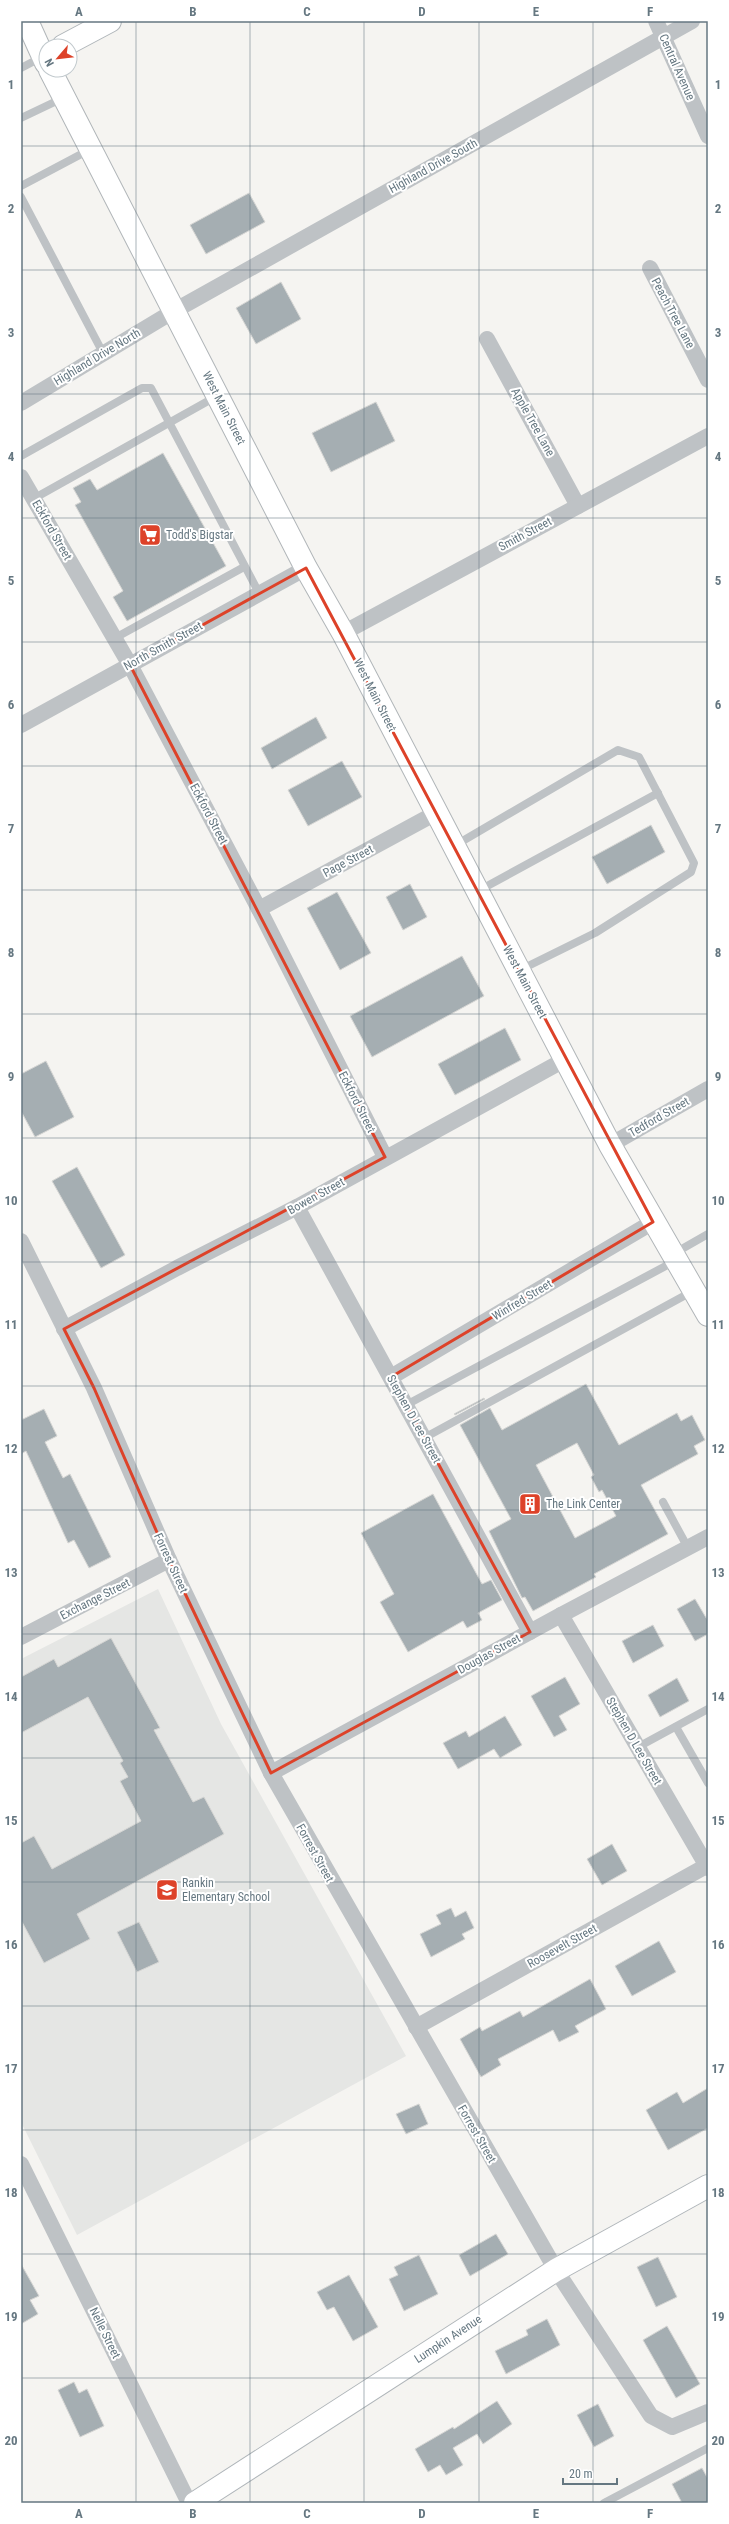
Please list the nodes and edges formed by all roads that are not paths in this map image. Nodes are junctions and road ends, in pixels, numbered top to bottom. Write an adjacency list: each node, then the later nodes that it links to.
1 (27, 21): 7 (main road, West Main Street)
2 (110, 21): 6 (main road)
3 (656, 21): 5 (street, Central Avenue)
4 (692, 21): 5 (street, Highland Drive South)
5 (664, 37): 13 (street, Central Avenue); 18 (street, Highland Drive South)
6 (78, 38)
7 (38, 44)
8 (38, 63): 9 (lane)
9 (21, 68)
10 (54, 78): 11 (main road, West Main Street)
11 (64, 98): 12 (lane); 14 (main road, West Main Street)
12 (21, 118)
13 (708, 136)
14 (91, 149): 15 (lane); 18 (main road, West Main Street)
15 (21, 186)
16 (21, 197): 20 (lane)
17 (650, 268): 21 (street, Peach Tree Lane)
18 (174, 311): 20 (street, Highland Drive North); 22 (main road, West Main Street)
19 (487, 339): 29 (street, Apple Tree Lane)
20 (103, 353): 23 (street, Highland Drive North)
21 (708, 380)
22 (218, 395): 24 (lane); 31 (main road, West Main Street)
23 (21, 403)
24 (169, 422): 26 (lane); 28 (lane); 30 (lane)
25 (708, 436): 29 (street, Smith Street)
26 (21, 456)
27 (21, 477): 28 (street, Eckford Street)
28 (33, 498): 34 (street, Eckford Street)
29 (578, 506): 33 (street, Smith Street)
30 (244, 567): 32 (lane); 34 (lane)
31 (306, 568): 32 (street, North Smith Street); 33 (main road, West Main Street)
32 (259, 593): 35 (street, North Smith Street)
33 (343, 633): 38 (main road, West Main Street)
34 (115, 638): 35 (street, Eckford Street)
35 (130, 665): 36 (street, North Smith Street); 41 (street, Eckford Street)
36 (21, 725)
37 (658, 793): 39 (lane); 40 (lane); 42 (lane)
38 (436, 814): 39 (main road, West Main Street); 41 (street, Page Street)
39 (454, 846): 40 (main road, West Main Street)
40 (477, 891): 42 (main road, West Main Street)
41 (259, 909): 46 (street, Eckford Street)
42 (519, 971): 43 (main road, West Main Street)
43 (566, 1059): 45 (main road, West Main Street); 46 (street, Bowen Street)
44 (708, 1089): 45 (street, Tedford Street)
45 (610, 1144): 48 (main road, West Main Street)
46 (385, 1157): 47 (street, Bowen Street)
47 (297, 1207): 53 (street, Bowen Street); 54 (street, Stephen D Lee Street)
48 (653, 1222): 51 (main road, West Main Street); 54 (street, Winfred Street)
49 (708, 1234): 51 (lane)
50 (21, 1241): 53 (street, Forrest Street)
51 (674, 1257): 52 (main road, West Main Street); 55 (lane)
52 (703, 1304): 56 (lane)
53 (64, 1329): 60 (street, Forrest Street)
54 (391, 1377): 55 (street, Stephen D Lee Street)
55 (406, 1405): 56 (street, Stephen D Lee Street)
56 (424, 1438): 62 (street, Stephen D Lee Street)
57 (663, 1502): 59 (lane)
58 (708, 1537): 59 (street, Douglas Street)
59 (688, 1548): 61 (street, Douglas Street)
60 (169, 1560): 63 (street, Exchange Street); 67 (street, Forrest Street)
61 (561, 1614): 62 (street, Douglas Street); 66 (street, Stephen D Lee Street)
62 (530, 1632): 67 (street, Douglas Street)
63 (21, 1637)
64 (708, 1708): 65 (lane)
65 (676, 1727): 66 (lane); 68 (lane)
66 (638, 1747): 69 (street, Stephen D Lee Street)
67 (271, 1773): 70 (street, Forrest Street)
68 (708, 1783)
69 (708, 1866): 70 (street, Roosevelt Street)
70 (416, 2027): 73 (street, Forrest Street)
71 (21, 2164): 76 (street, Nelle Street)
72 (708, 2186): 73 (main road, Lumpkin Avenue)
73 (556, 2270): 74 (street, Forrest Street); 77 (main road, Lumpkin Avenue)
74 (708, 2412)
75 (708, 2448): 78 (lane)
76 (188, 2503)
77 (195, 2503)
78 (604, 2503)

